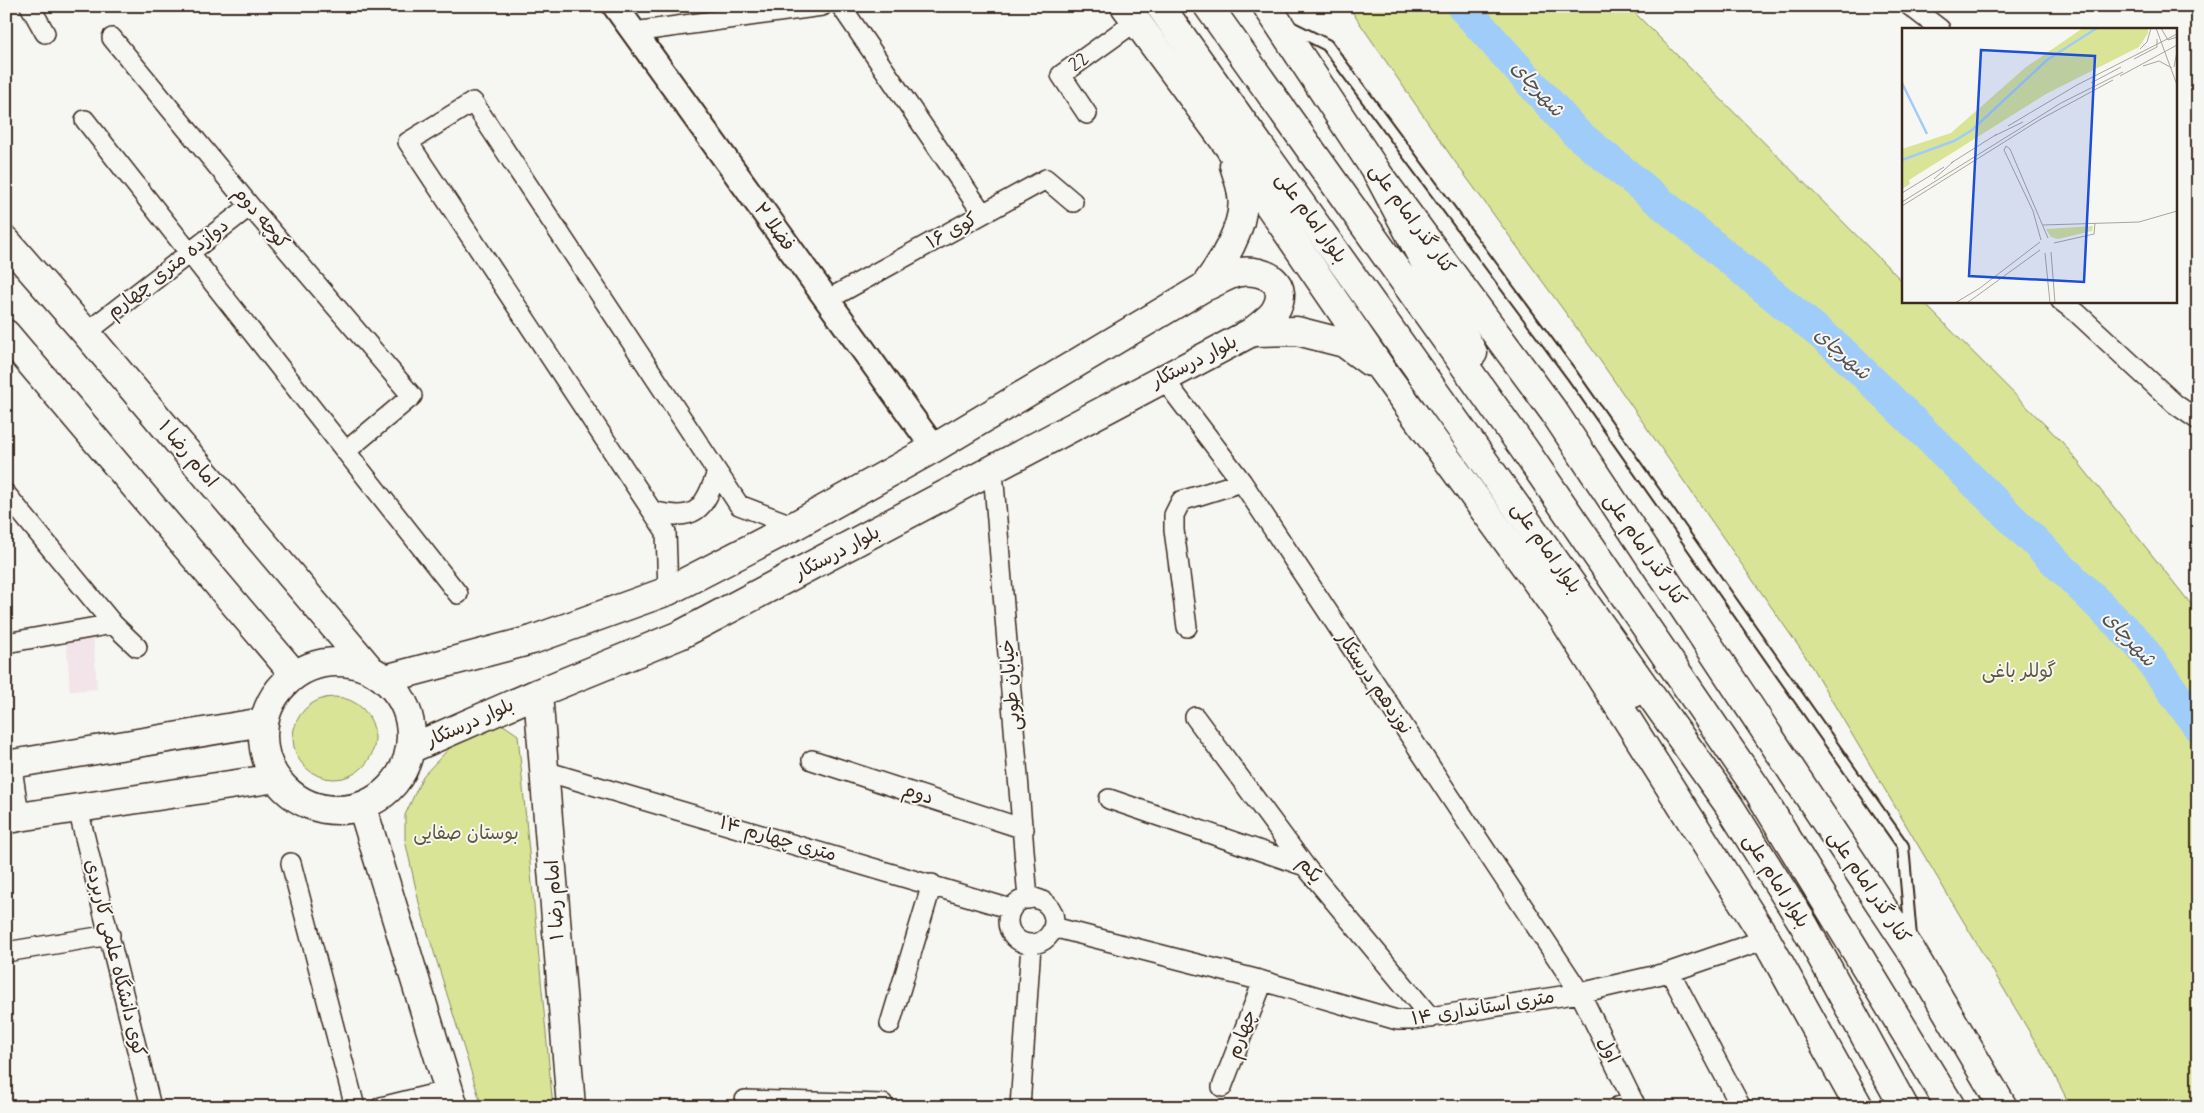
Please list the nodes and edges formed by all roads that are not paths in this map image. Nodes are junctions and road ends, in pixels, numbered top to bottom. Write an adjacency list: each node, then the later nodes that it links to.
1 (30, 6): 12 (street)
2 (615, 6): 11 (street, فضلا ۲)
3 (822, 6): 11 (street)
4 (841, 6): 20 (street)
5 (1160, 6): 59 (main road, بلوار امام علی)
6 (1208, 6): 33 (main road, بلوار امام علی)
7 (1910, 6): 10 (street)
8 (1130, 11): 14 (street, 22); 16 (main road)
9 (1273, 14): 17 (main road, کنار گذر امام علی); 74 (lane)
10 (1939, 28)
11 (634, 32): 24 (street, فضلا ۲)
12 (45, 33)
13 (112, 38): 19 (street, کوچه دوم)
14 (1087, 114)
15 (85, 120): 22 (street)
16 (1229, 147): 23 (main road); 29 (main road)
17 (1378, 174): 33 (main road); 74 (main road, کنار گذر امام علی)
18 (1073, 202): 20 (street, کوی ۱۶)
19 (250, 206): 22 (street, دوازده متری چهارم); 34 (street, کوچه دوم)
20 (983, 214): 24 (street, کوی ۱۶)
21 (6, 241): 27 (main road, امام رضا ۱)
22 (190, 253): 27 (street, دوازده متری چهارم); 34 (street)
23 (1204, 287): 26 (main road); 32 (main road)
24 (826, 300): 32 (street, فضلا ۲)
25 (2062, 302): 31 (street)
26 (1252, 332): 29 (main road); 30 (main road, بلوار درستکار)
27 (86, 333): 48 (main road, امام رضا ۱)
28 (6, 334): 49 (main road)
29 (1382, 370): 43 (main road)
30 (1163, 378): 35 (main road, بلوار درستکار); 37 (street, نوزدهم درستکار)
31 (2198, 420)
32 (934, 448): 40 (main road)
33 (1524, 449): 93 (main road, بلوار امام علی)
34 (346, 451): 42 (street)
35 (992, 471): 50 (main road, بلوار درستکار); 63 (street, خیابان طوبی)
36 (716, 472): 39 (street); 39 (street); 40 (street)
37 (1242, 482): 45 (street); 77 (street, نوزدهم درستکار)
38 (6, 494): 44 (street)
39 (652, 511): 41 (street)
40 (794, 526): 41 (main road)
41 (668, 591): 48 (main road)
42 (458, 594)
43 (1561, 615): 59 (main road); 71 (main road)
44 (113, 624): 46 (street); 47 (street)
45 (1187, 627)
46 (6, 643)
47 (137, 646)
48 (377, 673): 49 (main road); 53 (main road)
49 (294, 674): 52 (main road)
50 (538, 693): 53 (main road, بلوار درستکار); 56 (main road, امام رضا ۱)
51 (1195, 718): 65 (street, یکم)
52 (263, 722): 55 (main road); 57 (main road)
53 (410, 749): 60 (main road)
54 (812, 760): 63 (street, دوم)
55 (6, 764): 62 (main road)
56 (545, 771): 66 (street, ۱۴ متری چهارم); 86 (main road, امام رضا ۱)
57 (276, 778): 60 (main road); 61 (main road)
58 (1109, 799): 65 (street)
59 (1728, 804): 92 (main road, بلوار امام علی)
60 (362, 806): 81 (main road)
61 (78, 809): 62 (main road); 70 (street, کوی دانشگاه علمی کاربردی)
62 (11, 818)
63 (1024, 829): 67 (street, خیابان طوبی)
64 (291, 862): 84 (street)
65 (1305, 866): 78 (street, یکم)
66 (932, 884): 68 (street, ۱۴ متری چهارم); 79 (street)
67 (1028, 899): 68 (street); 69 (street)
68 (1011, 909): 72 (street)
69 (1054, 926): 72 (street); 76 (street, ۱۴ متری استانداری)
70 (110, 935): 73 (street); 83 (street, کوی دانشگاه علمی کاربردی)
71 (1766, 939): 75 (street, ۱۴ متری استانداری); 91 (main road)
72 (1031, 944): 89 (street)
73 (6, 952)
74 (1912, 952): 94 (main road, کنار گذر امام علی)
75 (1670, 972): 77 (street, ۱۴ متری استانداری); 90 (street)
76 (1263, 981): 78 (street, ۱۴ متری استانداری); 80 (street, چهارم)
77 (1580, 993): 78 (street, ۱۴ متری استانداری); 82 (street, اول)
78 (1431, 1018)
79 (890, 1024)
80 (1222, 1086)
81 (452, 1099): 85 (street)
82 (1629, 1105)
83 (152, 1107)
84 (355, 1107)
85 (381, 1107)
86 (571, 1107)
87 (745, 1107): 88 (street)
88 (884, 1107)
89 (1020, 1107)
90 (1740, 1107)
91 (1859, 1107)
92 (1904, 1107)
93 (1951, 1107)
94 (2003, 1107)

